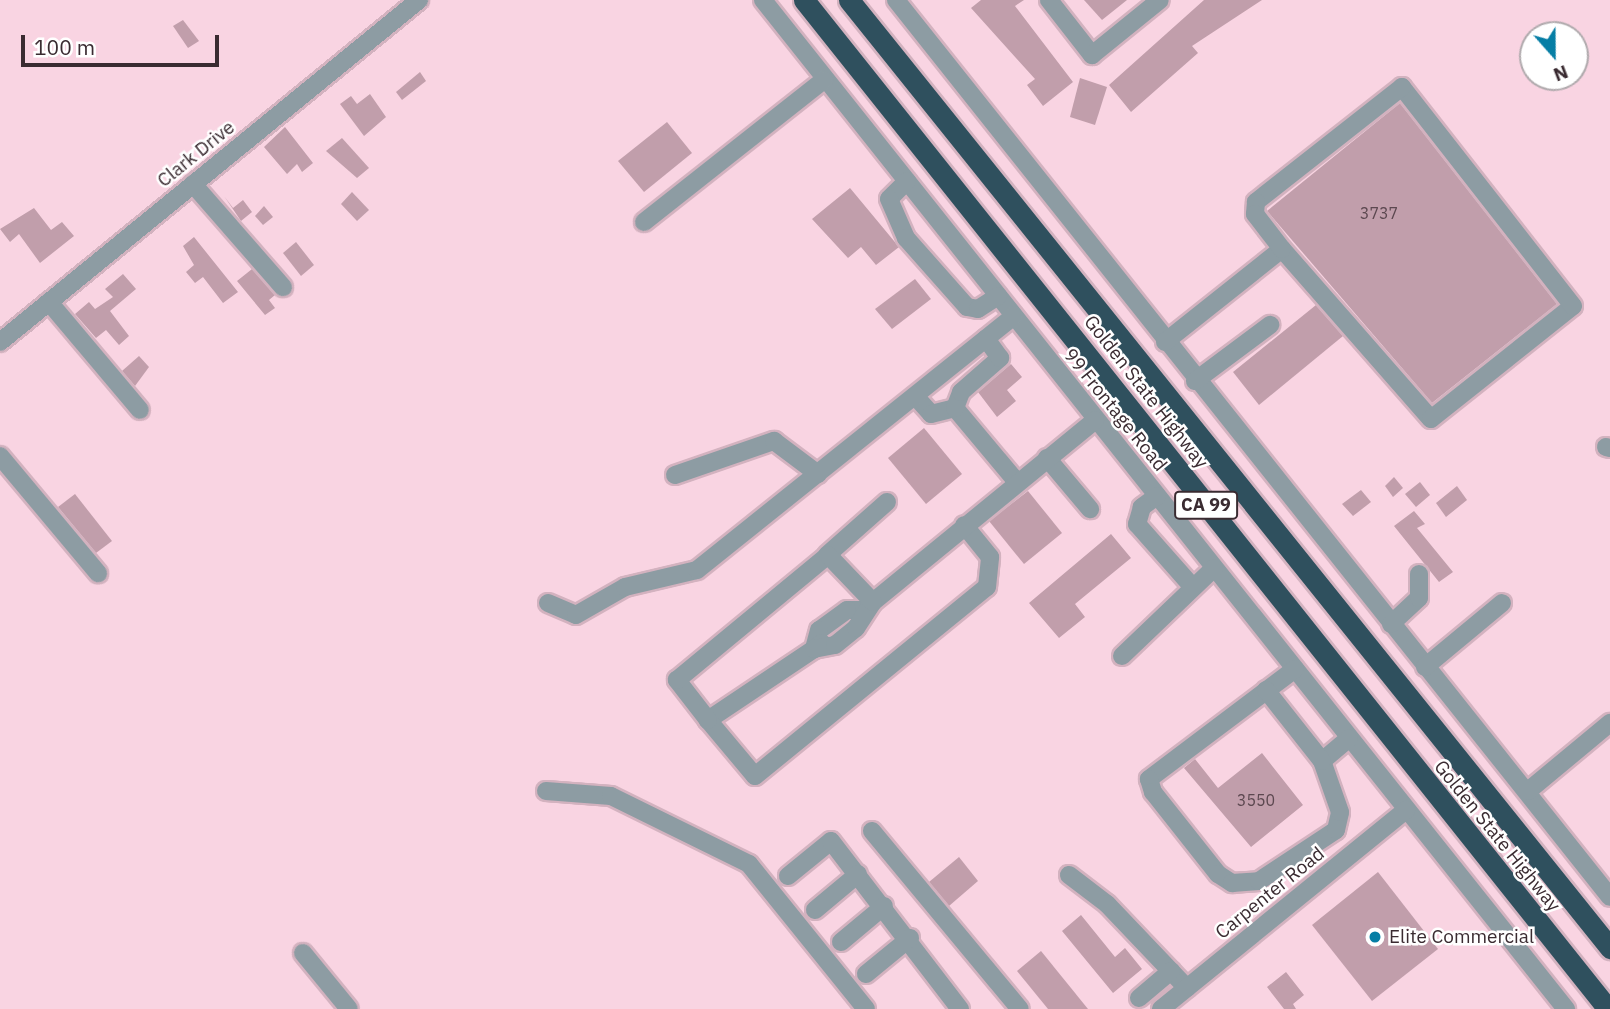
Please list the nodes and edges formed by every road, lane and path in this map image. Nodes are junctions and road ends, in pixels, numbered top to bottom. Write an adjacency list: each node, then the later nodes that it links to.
1 (419, 0): 10 (street, Clark Drive)
2 (763, 0): 8 (street, 99 Frontage Road)
3 (804, 0): 77 (highway, Golden State Highway / CA 99)
4 (849, 0): 65 (highway, Golden State Highway / CA 99)
5 (896, 0): 20 (street)
6 (1049, 0): 7 (street)
7 (1160, 0)
8 (824, 80): 9 (street, 99 Frontage Road); 11 (street)
9 (907, 181): 14 (street, 99 Frontage Road); 14 (street)
10 (192, 184): 13 (street); 15 (street, Clark Drive)
11 (644, 222)
12 (1282, 249): 12 (street); 20 (street)
13 (283, 287)
14 (998, 296): 16 (street, 99 Frontage Road)
15 (49, 302): 19 (street, Clark Drive); 24 (street)
16 (1014, 316): 18 (street); 25 (street, 99 Frontage Road)
17 (1270, 325): 21 (street)
18 (986, 338): 22 (street); 23 (street)
19 (0, 342)
20 (1165, 342): 21 (street)
21 (1195, 381): 43 (street)
22 (915, 396): 23 (street); 28 (street)
23 (955, 408): 30 (street)
24 (140, 410)
25 (1095, 420): 27 (street); 31 (street, 99 Frontage Road)
26 (0, 456): 37 (street)
27 (1047, 458): 30 (street); 33 (street)
28 (818, 474): 29 (street); 40 (street)
29 (675, 475)
30 (1016, 481): 34 (street)
31 (1157, 496): 36 (street, 99 Frontage Road); 39 (street)
32 (887, 502): 35 (street)
33 (1090, 509)
34 (964, 525): 42 (street); 49 (street)
35 (827, 555): 42 (street); 49 (street)
36 (1214, 568): 39 (street); 47 (street, 99 Frontage Road)
37 (98, 573)
38 (1419, 574): 43 (street)
39 (1191, 585): 45 (street)
40 (548, 603)
41 (1502, 603): 46 (street)
42 (862, 607): 44 (street); 44 (street)
43 (1391, 624): 46 (street)
44 (814, 649): 49 (street)
45 (1122, 656)
46 (1425, 667): 54 (street)
47 (1294, 669): 48 (street); 51 (street, 99 Frontage Road)
48 (1266, 690): 52 (street); 52 (street)
49 (708, 720)
50 (1610, 723): 54 (street)
51 (1349, 738): 52 (street); 55 (street, 99 Frontage Road)
52 (1322, 761)
53 (546, 791): 72 (street)
54 (1528, 791): 60 (street)
55 (1406, 810): 69 (street, Carpenter Road); 76 (street, 99 Frontage Road)
56 (872, 831): 74 (street)
57 (858, 874): 59 (street); 61 (street); 62 (street)
58 (1069, 875): 67 (street)
59 (788, 876)
60 (1610, 897)
61 (884, 906): 63 (street); 64 (street)
62 (814, 910)
63 (910, 939): 68 (street); 73 (street)
64 (841, 942)
65 (1610, 948)
66 (303, 953): 71 (street)
67 (1171, 971): 69 (street); 70 (street)
68 (866, 974)
69 (1186, 988): 75 (street, Carpenter Road)
70 (1139, 998)
71 (349, 1009)
72 (866, 1009)
73 (960, 1009)
74 (1020, 1009)
75 (1161, 1009)
76 (1566, 1009)
77 (1608, 1009)

